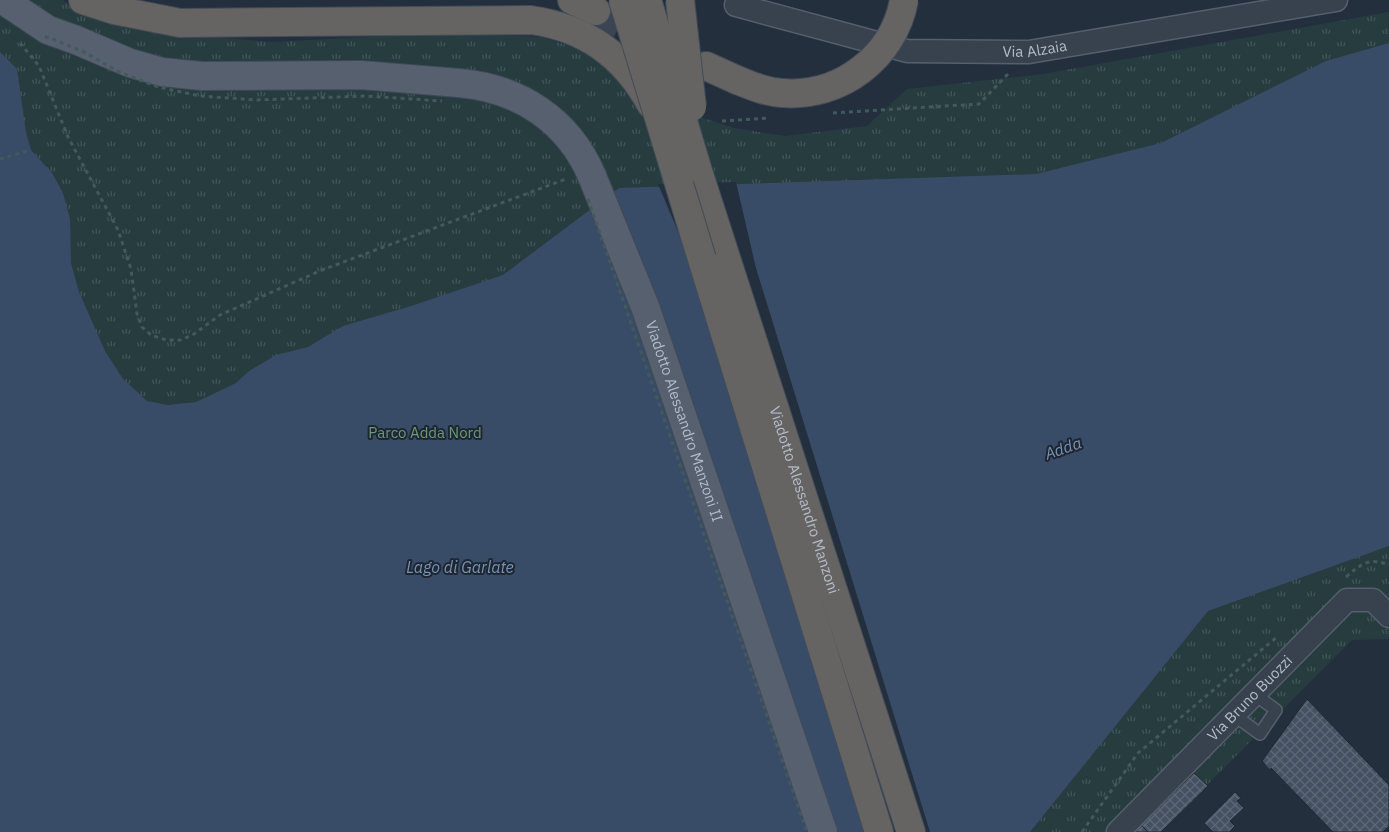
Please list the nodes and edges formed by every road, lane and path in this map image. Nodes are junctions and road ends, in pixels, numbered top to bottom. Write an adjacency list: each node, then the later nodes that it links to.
1 (3, 0): 13 (main road, Viadotto Alessandro Manzoni II)
2 (83, 0): 22 (highway, bridge)
3 (623, 0): 22 (highway, bridge)
4 (647, 0): 19 (highway, bridge)
5 (680, 0): 19 (highway, bridge)
6 (904, 0): 12 (highway, bridge)
7 (1336, 0): 11 (street, Via Alzaia)
8 (736, 5): 11 (street, Via Alzaia)
9 (45, 36): 13 (path, bridge)
10 (17, 39): 20 (path)
11 (1029, 52): 14 (path)
12 (706, 66)
13 (453, 92): 30 (main road, Viadotto Alessandro Manzoni II, bridge)
14 (831, 114)
15 (772, 117): 16 (path)
16 (722, 121)
17 (31, 150): 18 (path)
18 (0, 159)
19 (697, 168): 32 (highway, Viadotto Alessandro Manzoni)
20 (568, 178)
21 (587, 196): 29 (path, bridge)
22 (702, 259): 31 (highway, Viadotto Alessandro Manzoni)
23 (1389, 565): 24 (path)
24 (1339, 583)
25 (1389, 616): 27 (street, Via Bruno Buozzi)
26 (1280, 634): 33 (path)
27 (1254, 694): 28 (street, Via Bruno Buozzi); 28 (lane)
28 (1234, 715): 34 (street, Via Bruno Buozzi)
29 (807, 832)
30 (823, 832)
31 (879, 832)
32 (911, 832)
33 (1082, 832)
34 (1118, 832)

